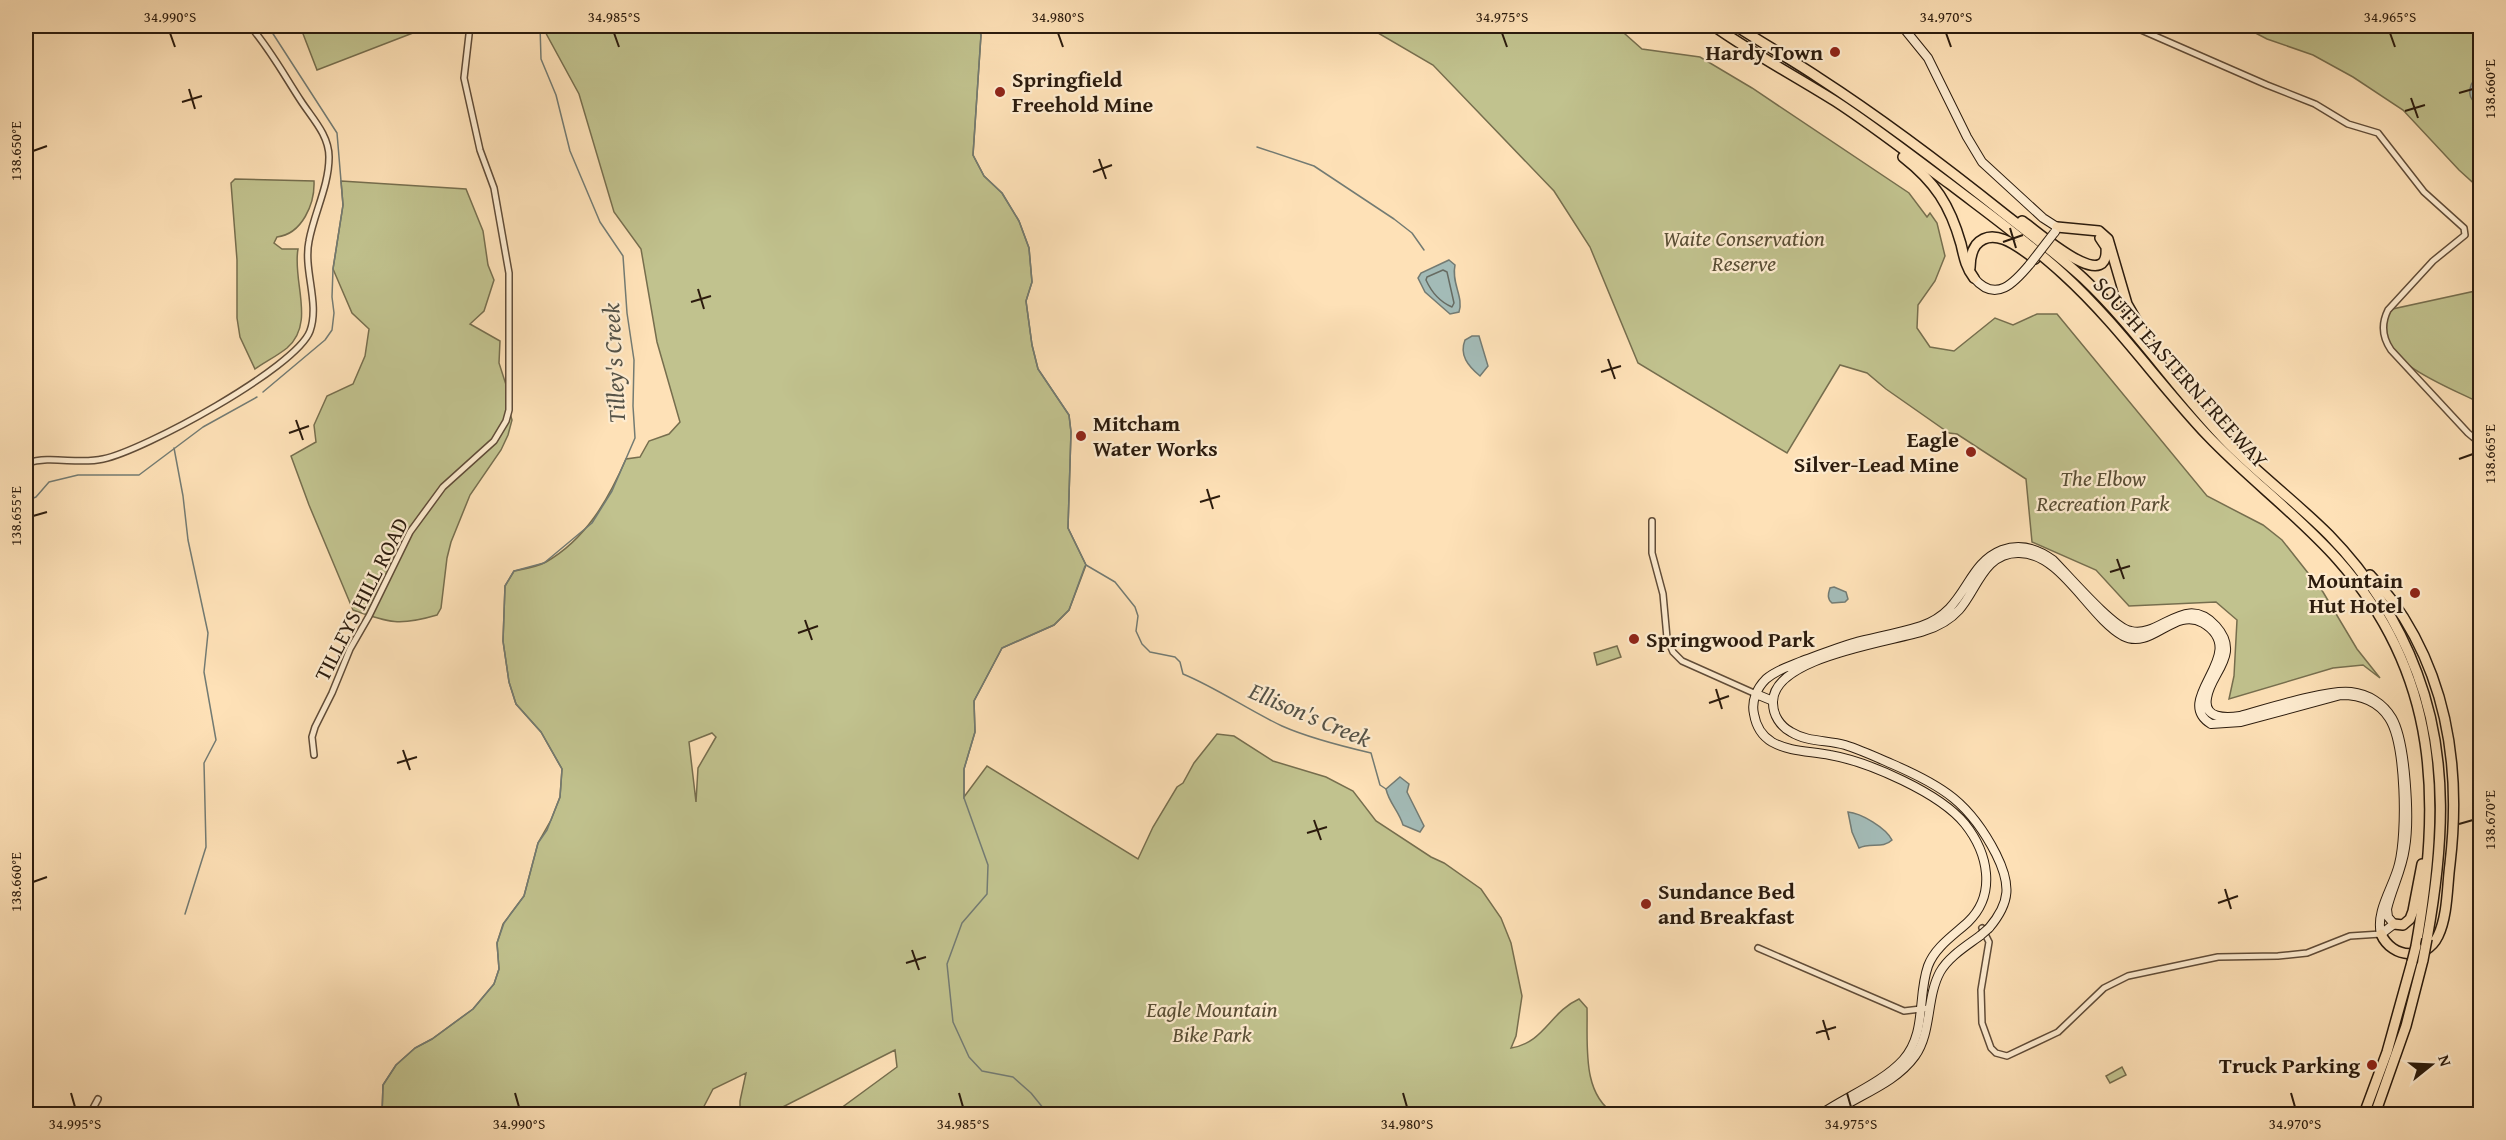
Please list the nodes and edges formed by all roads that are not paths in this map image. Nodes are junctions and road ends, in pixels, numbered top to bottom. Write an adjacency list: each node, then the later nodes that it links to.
1 (250, 26): 14 (street)
2 (471, 26): 21 (street, TILLEYS HILL ROAD)
3 (1714, 26): 7 (highway, SOUTH EASTERN FREEWAY)
4 (1736, 26): 8 (highway, SOUTH EASTERN FREEWAY)
5 (1902, 26): 9 (main road)
6 (2132, 26): 13 (street)
7 (1837, 103): 10 (highway); 11 (highway, SOUTH EASTERN FREEWAY)
8 (1987, 199): 9 (highway); 12 (highway, SOUTH EASTERN FREEWAY)
9 (2056, 230): 10 (main road, bridge); 12 (highway)
10 (1974, 279): 11 (highway)
11 (2121, 333): 20 (highway, SOUTH EASTERN FREEWAY)
12 (2209, 423): 16 (highway, SOUTH EASTERN FREEWAY)
13 (2481, 443)
14 (27, 463)
15 (1652, 520): 18 (street)
16 (2328, 535): 24 (highway); 32 (highway, SOUTH EASTERN FREEWAY, bridge)
17 (1777, 686): 18 (main road); 19 (main road); 24 (main road)
18 (1756, 694): 19 (main road); 22 (main road); 26 (main road)
19 (1773, 700): 23 (main road)
20 (2418, 704): 22 (highway); 31 (highway, SOUTH EASTERN FREEWAY, bridge)
21 (314, 755)
22 (2394, 924): 24 (main road)
23 (1984, 930): 24 (street); 26 (main road)
24 (2380, 935)
25 (1758, 948): 26 (street)
26 (1925, 1008): 29 (main road); 30 (main road)
27 (98, 1099): 28 (street)
28 (90, 1114)
29 (1821, 1114)
30 (1831, 1114)
31 (2364, 1114)
32 (2375, 1114)

